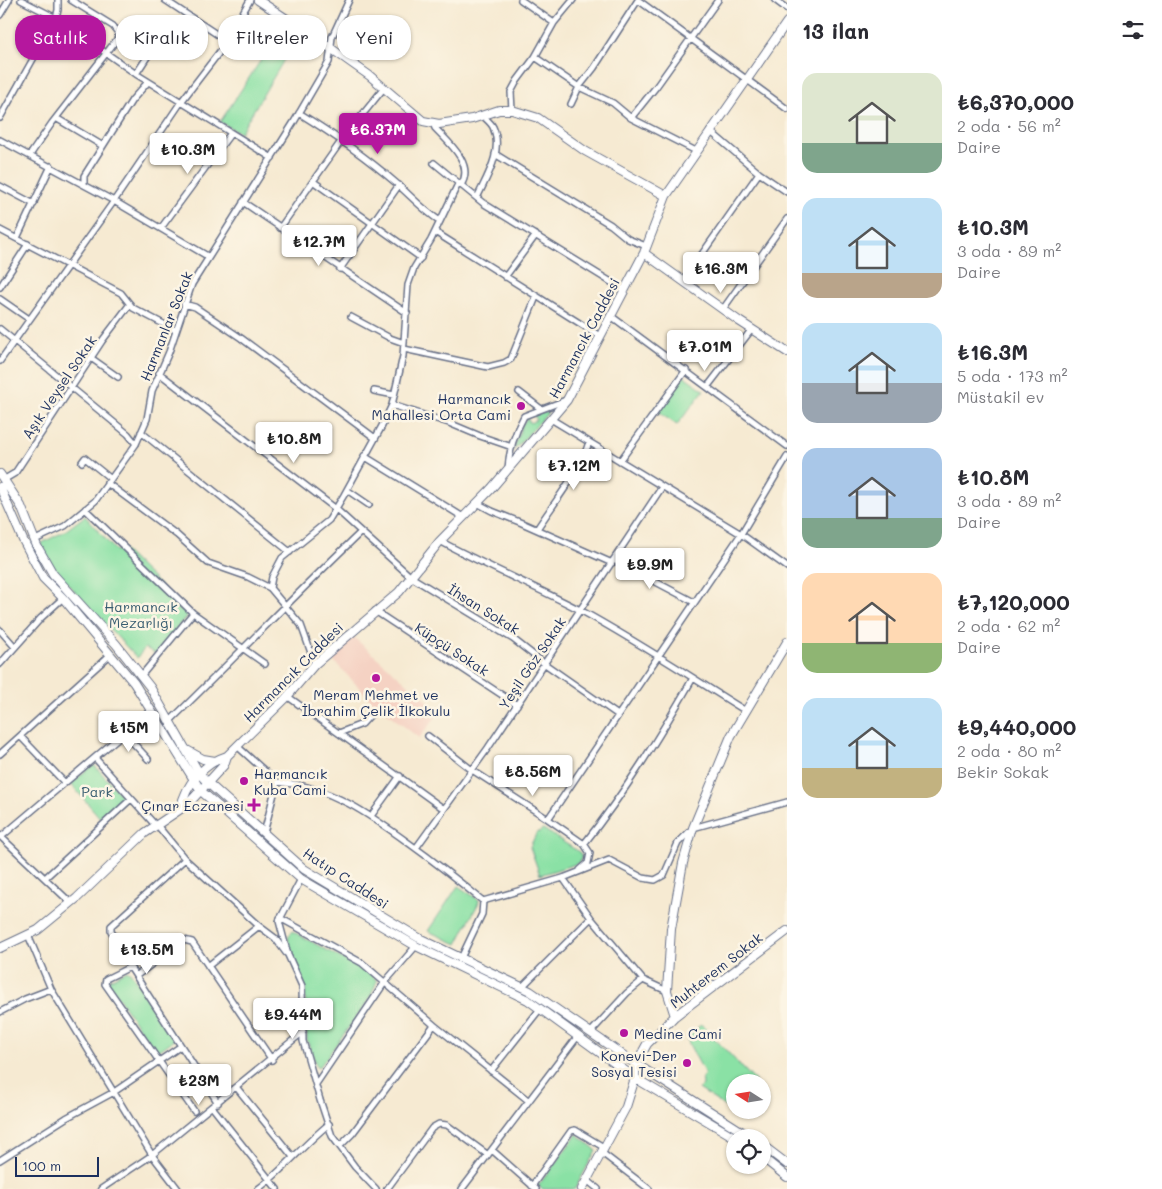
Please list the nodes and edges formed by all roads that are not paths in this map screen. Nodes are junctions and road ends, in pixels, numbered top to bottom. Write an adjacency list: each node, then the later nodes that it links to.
1 (9, 0): 14 (street)
2 (21, 0): 15 (street)
3 (58, 0): 16 (street)
4 (71, 0): 20 (street)
5 (165, 0): 21 (street)
6 (250, 0): 17 (street)
7 (258, 0): 24 (street)
8 (349, 0): 24 (street, Harmanlar Sokak)
9 (522, 0): 18 (street)
10 (573, 0): 18 (street)
11 (718, 0): 22 (street)
12 (774, 0): 13 (street)
13 (787, 9)
14 (0, 15)
15 (50, 15)
16 (57, 15)
17 (242, 15)
18 (554, 23): 27 (street)
19 (786, 27): 32 (street, Harmancık Caddesi)
20 (116, 30)
21 (218, 35)
22 (690, 38): 32 (street); 34 (street); 44 (street)
23 (116, 41): 26 (street)
24 (329, 47): 35 (street); 40 (street, Harmanlar Sokak)
25 (218, 53): 36 (street)
26 (106, 54): 31 (street)
27 (535, 57): 34 (street); 39 (street)
28 (32, 60): 42 (street)
29 (101, 60): 43 (street)
30 (146, 60): 31 (street)
31 (136, 74): 33 (street)
32 (746, 80): 38 (street); 46 (street, Harmancık Caddesi)
33 (148, 82): 36 (street); 50 (street)
34 (579, 87): 37 (street); 44 (street)
35 (384, 88): 45 (street); 49 (street)
36 (181, 102): 47 (street); 66 (street)
37 (571, 104)
38 (787, 109)
39 (512, 110): 41 (street); 64 (street)
40 (299, 113): 49 (street); 54 (street, Harmanlar Sokak)
41 (483, 116): 45 (street); 52 (street)
42 (0, 118)
43 (56, 118): 50 (street); 53 (street)
44 (632, 118): 51 (street)
45 (433, 123): 61 (street)
46 (710, 132): 51 (street, Harmancık Caddesi); 57 (street)
47 (231, 133): 54 (street); 72 (street)
48 (0, 140): 53 (street)
49 (342, 140): 58 (street); 60 (street)
50 (102, 146): 59 (street)
51 (696, 151): 64 (street, Harmancık Caddesi)
52 (495, 154): 65 (street); 79 (street)
53 (30, 155): 56 (street)
54 (272, 158): 67 (street, Harmanlar Sokak)
55 (434, 163): 61 (street)
56 (51, 166): 59 (street); 68 (street)
57 (759, 173): 63 (street); 85 (street)
58 (314, 182): 71 (street); 73 (street)
59 (84, 184): 66 (street)
60 (399, 185): 70 (street); 71 (street)
61 (460, 185): 65 (street); 70 (street)
62 (0, 186): 68 (street)
63 (787, 192)
64 (666, 196): 79 (street, Harmancık Caddesi)
65 (477, 198): 76 (street)
66 (114, 201): 72 (street); 82 (street)
67 (243, 202): 73 (street); 80 (street, Harmanlar Sokak)
68 (34, 204): 77 (street)
69 (787, 219): 92 (street)
70 (440, 222): 75 (street)
71 (372, 224): 81 (street); 83 (street)
72 (161, 228): 80 (street)
73 (280, 228): 83 (street)
74 (0, 230): 77 (street)
75 (435, 232): 81 (street); 84 (street)
76 (536, 235): 84 (street); 87 (street)
77 (18, 238): 78 (street)
78 (28, 244): 82 (street); 86 (street)
79 (645, 250): 85 (street); 87 (street, Harmancık Caddesi)
80 (209, 257): 91 (street, Harmanlar Sokak)
81 (421, 258): 93 (street)
82 (68, 264): 90 (street); 96 (street)
83 (340, 269): 93 (street)
84 (505, 277): 88 (street)
85 (683, 281): 92 (street)
86 (0, 288)
87 (624, 290): 94 (street, Harmancık Caddesi)
88 (536, 297): 100 (street); 103 (street)
89 (0, 299): 96 (street)
90 (130, 304): 99 (street); 105 (street, Aşık Veysel Sokak)
91 (184, 304): 99 (street, Harmanlar Sokak); 120 (street)
92 (723, 310): 98 (street)
93 (406, 312): 102 (street)
94 (611, 316): 100 (street, Harmancık Caddesi); 107 (street)
95 (351, 317): 102 (street)
96 (29, 319): 101 (street)
97 (0, 329): 101 (street)
98 (752, 329): 104 (street); 110 (street)
99 (175, 330): 108 (street, Harmanlar Sokak)
100 (600, 336): 115 (street, Harmancık Caddesi)
101 (15, 342): 106 (street); 111 (street)
102 (404, 343): 103 (street)
103 (404, 349): 114 (street)
104 (787, 352)
105 (91, 358): 109 (street); 111 (street, Aşık Veysel Sokak)
106 (0, 362)
107 (686, 370): 110 (street); 127 (street)
108 (159, 373): 119 (street, Harmanlar Sokak); 138 (street, İhsan Sokak)
109 (118, 377)
110 (708, 386): 123 (street)
111 (71, 387): 122 (street); 130 (street, Aşık Veysel Sokak)
112 (374, 391): 114 (street)
113 (519, 392): 117 (street)
114 (394, 395): 116 (street)
115 (567, 400): 117 (street); 118 (street, Harmancık Caddesi)
116 (392, 404): 120 (street); 124 (street)
117 (541, 409): 124 (street)
118 (552, 419): 121 (street); 129 (street, Harmancık Caddesi)
119 (141, 432): 122 (street, Harmanlar Sokak); 145 (street)
120 (375, 438): 125 (street)
121 (589, 442): 127 (street); 140 (street)
122 (136, 444): 131 (street, Harmanlar Sokak)
123 (787, 446)
124 (512, 447): 129 (street)
125 (364, 456): 134 (street); 139 (street)
126 (787, 457): 142 (street)
127 (620, 461): 133 (street)
128 (82, 462): 131 (street)
129 (508, 470): 135 (street, Harmancık Caddesi)
130 (2, 477): 143 (street, Hatıp Caddesi)
131 (109, 481): 137 (street, Harmanlar Sokak); 149 (street)
132 (0, 487): 150 (street, Hatıp Caddesi)
133 (662, 487): 142 (street); 146 (street, Yeşil Göz Sokak)
134 (347, 490): 136 (street); 138 (street)
135 (477, 503): 139 (street, Harmancık Caddesi); 140 (street)
136 (369, 505)
137 (85, 509): 143 (street, Harmanlar Sokak); 155 (street)
138 (336, 509): 141 (street, İhsan Sokak); 145 (street)
139 (463, 517): 144 (street, Harmancık Caddesi)
140 (537, 529): 146 (street)
141 (361, 532): 148 (street, İhsan Sokak); 152 (street)
142 (741, 534): 147 (street); 151 (street)
143 (35, 540): 166 (street, Hatıp Caddesi)
144 (440, 541): 148 (street, Harmancık Caddesi); 153 (street)
145 (290, 552): 149 (street)
146 (613, 561): 151 (street); 153 (street, Yeşil Göz Sokak)
147 (787, 567)
148 (411, 576): 154 (street, Harmancık Caddesi); 165 (street, İhsan Sokak)
149 (270, 588): 152 (street)
150 (63, 598): 158 (street); 160 (street, Hatıp Caddesi)
151 (694, 602): 161 (street)
152 (286, 605): 159 (street); 164 (street)
153 (581, 611): 161 (street); 165 (street, Yeşil Göz Sokak)
154 (375, 612): 164 (street, Harmancık Caddesi); 169 (street, Küpçü Sokak)
155 (193, 613): 159 (street); 166 (street)
156 (0, 630): 158 (street)
157 (787, 642): 171 (street)
158 (15, 647): 162 (street)
159 (244, 649): 163 (street); 174 (street)
160 (110, 655): 170 (street, Hatıp Caddesi); 177 (street)
161 (658, 656): 167 (street); 173 (street)
162 (0, 664)
163 (265, 664)
164 (315, 664): 168 (street, Harmancık Caddesi)
165 (545, 664): 169 (street, Yeşil Göz Sokak); 173 (street, İhsan Sokak)
166 (141, 676): 174 (street, Hatıp Caddesi)
167 (693, 678): 171 (street); 203 (street)
168 (287, 696): 176 (street); 179 (street, Harmancık Caddesi)
169 (517, 705): 186 (street, Yeşil Göz Sokak)
170 (151, 710): 175 (street); 187 (street, Hatıp Caddesi)
171 (746, 711): 200 (street)
172 (372, 713): 176 (street)
173 (618, 715): 198 (street)
174 (169, 722): 180 (street, Hatıp Caddesi)
175 (124, 733): 183 (street); 184 (street)
176 (339, 733): 188 (street)
177 (20, 736): 181 (street); 190 (street)
178 (428, 736): 186 (street)
179 (236, 746): 182 (street, Harmancık Caddesi); 189 (street)
180 (184, 748): 185 (street); 187 (street, Hatıp Caddesi)
181 (0, 754)
182 (227, 756): 185 (street); 191 (street)
183 (95, 758): 190 (street); 193 (street)
184 (148, 760)
185 (216, 761): 187 (street)
186 (472, 770): 196 (street, Yeşil Göz Sokak); 198 (street)
187 (196, 776): 191 (street, Hatıp Caddesi); 192 (street, Hatıp Caddesi); 195 (street)
188 (400, 776): 196 (street); 197 (street)
189 (277, 782): 197 (street); 201 (street)
190 (65, 783): 202 (street)
191 (208, 783): 192 (street); 201 (street, Hatıp Caddesi)
192 (201, 791): 195 (street); 209 (street, Hatıp Caddesi)
193 (131, 799): 199 (street); 207 (street)
194 (787, 802): 200 (street)
195 (181, 808): 199 (street)
196 (444, 809): 204 (street, Yeşil Göz Sokak)
197 (371, 816): 204 (street)
198 (548, 819): 203 (street)
199 (157, 825): 205 (street); 211 (street)
200 (693, 828): 206 (street); 228 (street)
201 (264, 833): 220 (street, Hatıp Caddesi)
202 (0, 837): 207 (street)
203 (584, 844): 206 (street)
204 (416, 848): 210 (street)
205 (185, 859): 214 (street); 222 (street)
206 (578, 872): 208 (street)
207 (45, 878): 211 (street)
208 (563, 878): 210 (street); 213 (street)
209 (301, 879): 212 (street); 217 (street, Hatıp Caddesi)
210 (483, 900): 220 (street)
211 (71, 903): 216 (street)
212 (280, 918): 219 (street); 225 (street)
213 (591, 918): 224 (street); 226 (street)
214 (259, 926): 219 (street); 221 (street)
215 (787, 931): 231 (street, Muhterem Sokak)
216 (28, 935): 218 (street); 227 (street)
217 (416, 946): 225 (street); 229 (street, Hatıp Caddesi)
218 (0, 948)
219 (288, 955): 233 (street)
220 (461, 958): 226 (street, Hatıp Caddesi)
221 (208, 966): 223 (street); 237 (street)
222 (130, 967): 223 (street); 238 (street)
223 (136, 976): 236 (street)
224 (643, 980): 228 (street); 234 (street)
225 (385, 982): 232 (street); 242 (street)
226 (522, 987): 234 (street, Hatıp Caddesi)
227 (51, 989): 230 (street); 244 (street)
228 (667, 991): 231 (street)
229 (540, 1009): 235 (street, Hatıp Caddesi); 240 (street)
230 (0, 1012)
231 (675, 1016): 239 (street, Muhterem Sokak)
232 (434, 1025): 240 (street); 252 (street)
233 (303, 1032): 237 (street); 242 (street)
234 (590, 1033): 239 (street, Hatıp Caddesi)
235 (578, 1036): 241 (street, Hatıp Caddesi); 245 (street)
236 (181, 1046): 238 (street); 246 (street)
237 (272, 1060): 243 (street)
238 (159, 1061): 244 (street); 248 (street)
239 (636, 1064): 241 (street, Muhterem Sokak); 250 (street, Hatıp Caddesi)
240 (491, 1071): 245 (street)
241 (635, 1078): 251 (street, Hatıp Caddesi); 253 (street, Muhterem Sokak)
242 (316, 1084): 249 (street)
243 (237, 1088): 246 (street); 257 (street)
244 (114, 1092): 256 (street); 258 (street)
245 (529, 1101): 255 (street)
246 (218, 1103): 247 (street)
247 (212, 1108): 256 (street); 262 (street)
248 (194, 1111)
249 (328, 1124): 252 (street); 257 (street)
250 (738, 1129)
251 (726, 1132)
252 (340, 1146): 269 (street)
253 (603, 1150): 263 (street, Muhterem Sokak); 264 (street); 274 (street)
254 (771, 1152): 260 (street)
255 (490, 1153): 264 (street); 270 (street); 271 (street)
256 (152, 1155): 265 (street); 266 (street)
257 (293, 1157): 262 (street)
258 (0, 1160)
259 (771, 1164): 261 (street)
260 (787, 1164)
261 (787, 1177)
262 (270, 1180): 267 (street); 268 (street)
263 (588, 1180): 272 (street, Muhterem Sokak); 273 (street)
264 (534, 1187)
265 (102, 1189)
266 (178, 1189)
267 (258, 1189)
268 (277, 1189)
269 (376, 1189)
270 (388, 1189)
271 (463, 1189)
272 (582, 1189)
273 (598, 1189)
274 (649, 1189)

